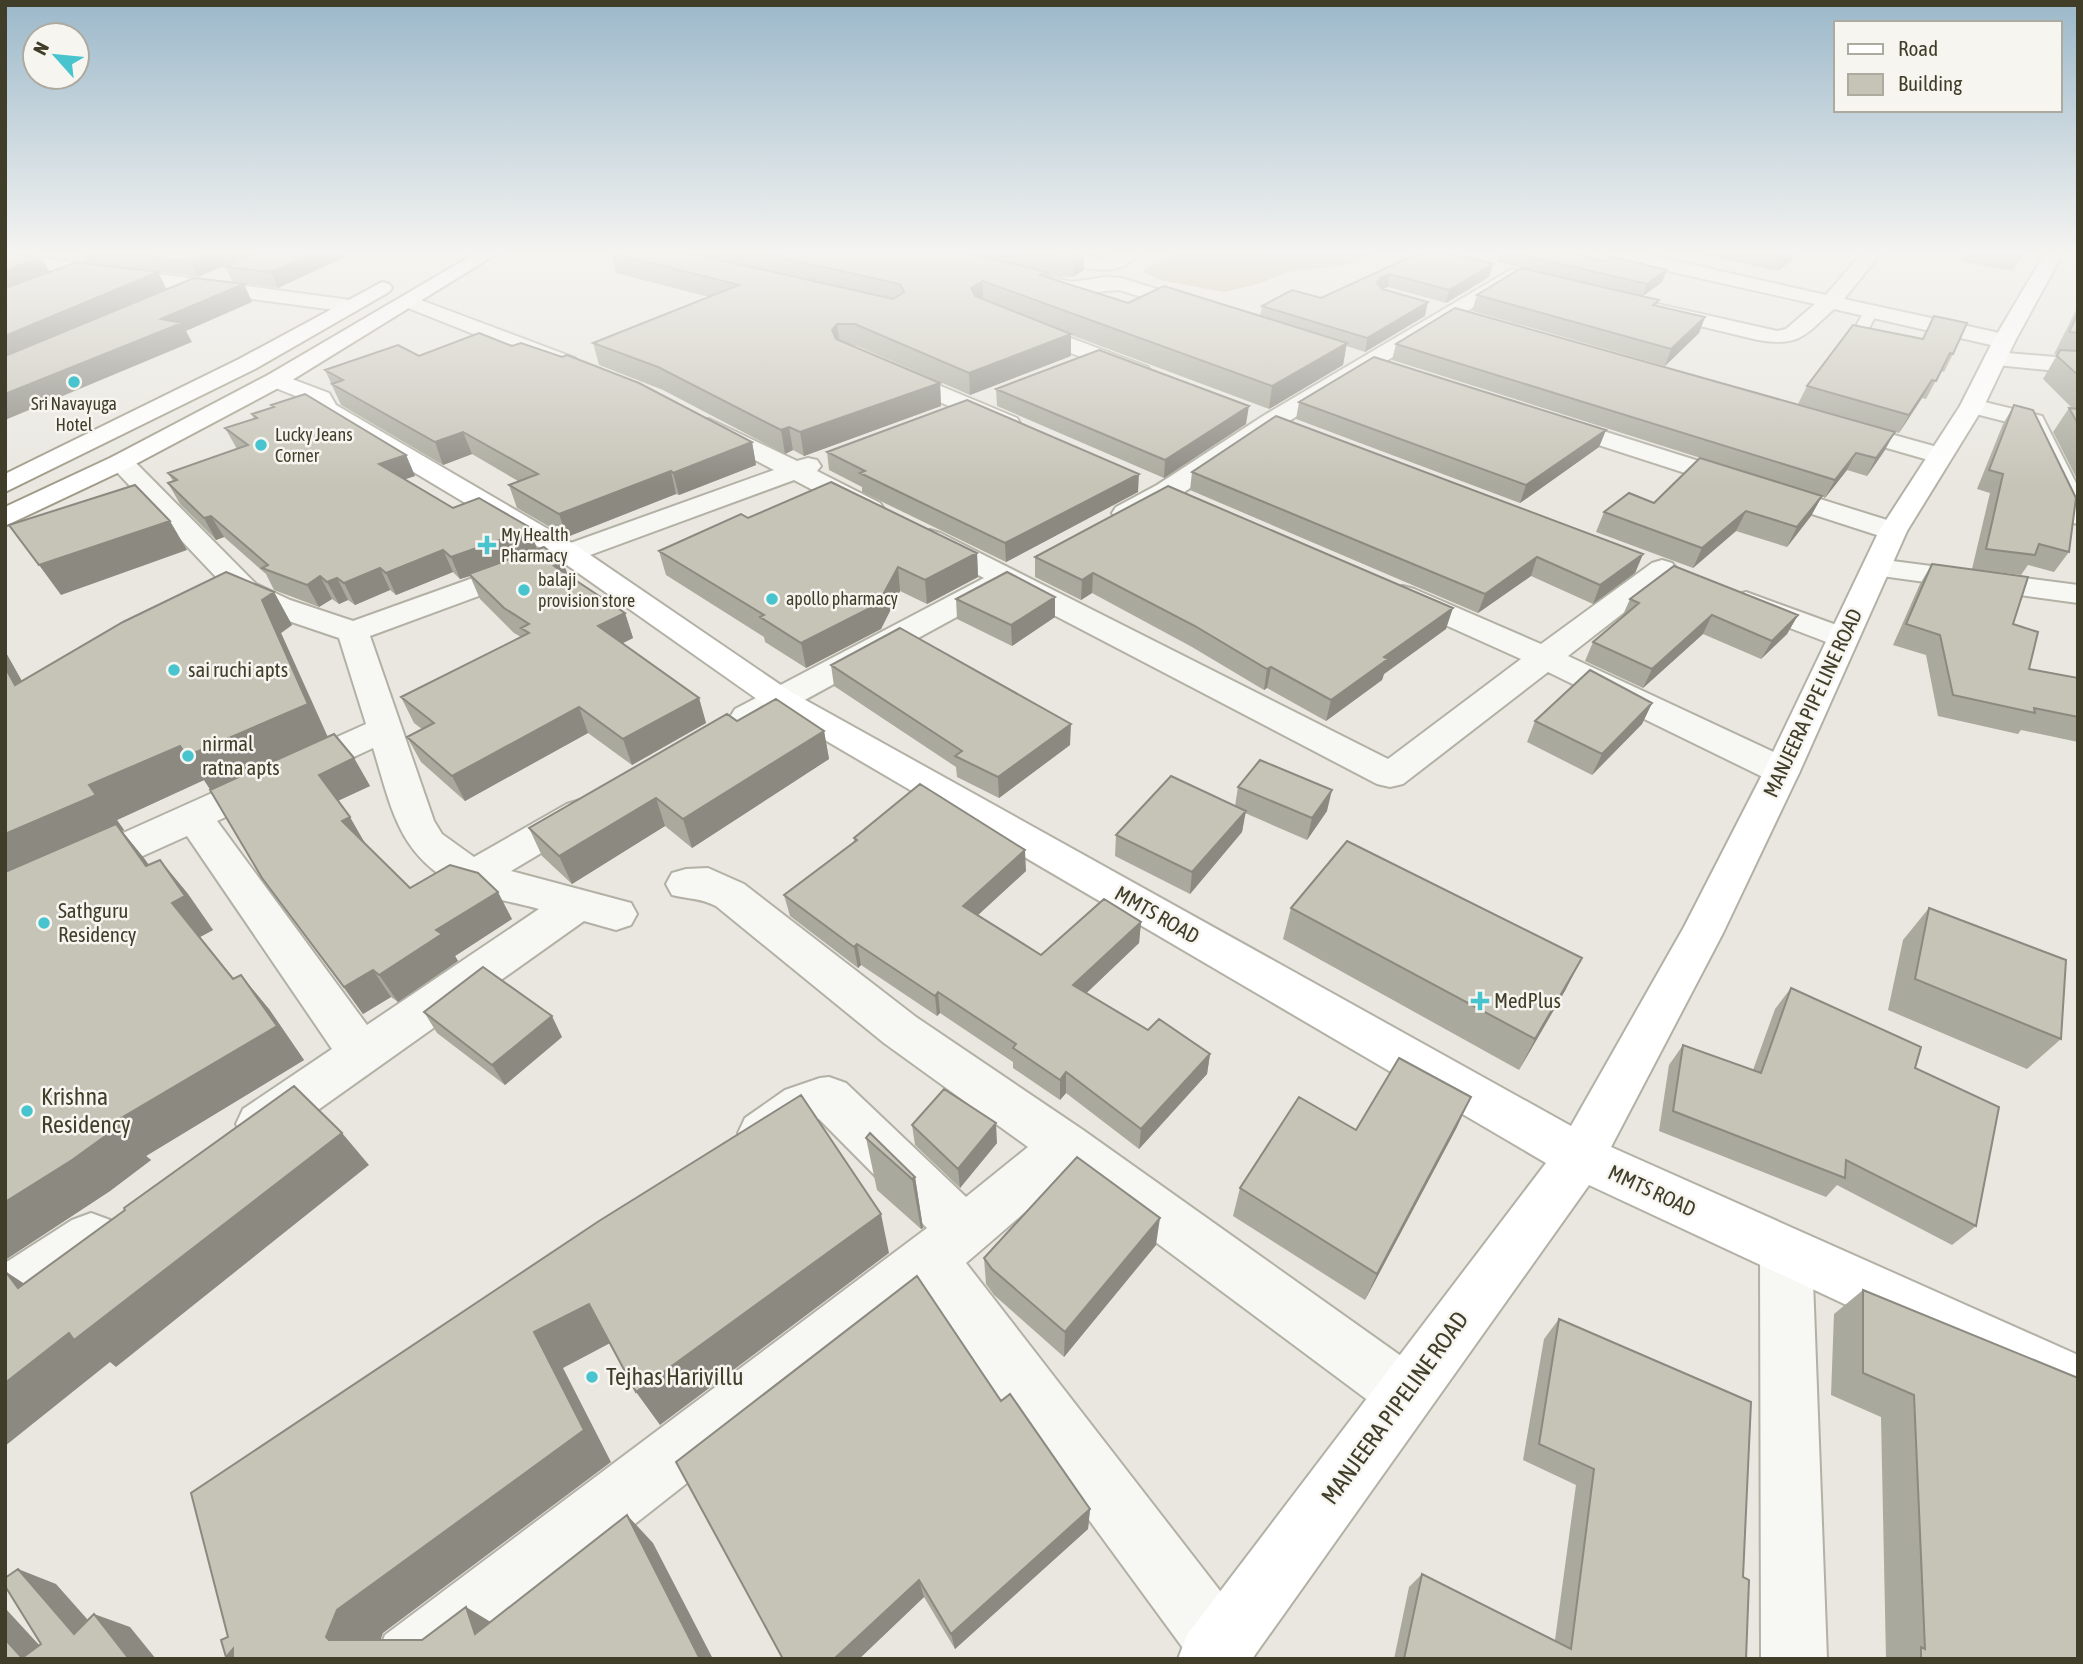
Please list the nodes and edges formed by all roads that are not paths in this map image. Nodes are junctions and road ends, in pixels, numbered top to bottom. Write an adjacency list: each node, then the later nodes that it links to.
1 (306, 331): 35 (main road)
2 (346, 331): 19 (main road)
3 (496, 331): 16 (street)
4 (1036, 331): 13 (street)
5 (1422, 331): 36 (street)
6 (1749, 331): 7 (street)
7 (1797, 331)
8 (1861, 331): 11 (lane)
9 (1936, 331): 12 (street)
10 (2011, 331): 12 (main road, MANJEERA PIPE LINE ROAD)
11 (1858, 337)
12 (2000, 350): 15 (street); 22 (main road, MANJEERA PIPE LINE ROAD)
13 (1098, 356): 17 (street); 18 (street)
14 (873, 364): 23 (street)
15 (2078, 366)
16 (590, 372)
17 (1060, 372)
18 (1160, 379)
19 (276, 380): 21 (main road); 24 (main road, MMTS ROAD)
20 (1009, 392): 23 (street)
21 (252, 393): 24 (main road); 32 (main road)
22 (1972, 406): 30 (main road, MANJEERA PIPE LINE ROAD); 37 (street)
23 (970, 407): 27 (street); 29 (street)
24 (326, 409): 41 (main road, MMTS ROAD)
25 (1526, 414): 40 (street)
26 (689, 416): 33 (street)
27 (932, 421)
28 (1819, 421): 30 (street)
29 (1032, 433)
30 (1939, 456): 40 (main road, MANJEERA PIPE LINE ROAD)
31 (831, 457): 33 (street)
32 (121, 462): 38 (main road); 48 (street)
33 (793, 471): 41 (street); 44 (street)
34 (1130, 475): 36 (street)
35 (5, 484)
36 (1180, 496): 39 (street)
37 (2074, 502)
38 (5, 518)
39 (1099, 528)
40 (1893, 531): 42 (main road, MANJEERA PIPE LINE ROAD)
41 (567, 552): 48 (street); 51 (main road, MMTS ROAD)
42 (1877, 568): 47 (street); 49 (main road, MANJEERA PIPE LINE ROAD)
43 (1662, 569): 50 (street)
44 (1018, 571): 50 (street); 51 (street)
45 (1381, 585): 50 (street)
46 (1726, 593): 49 (street)
47 (2078, 594)
48 (353, 632): 52 (street)
49 (1842, 638): 54 (main road, MANJEERA PIPE LINE ROAD)
50 (1545, 658): 54 (street)
51 (779, 699): 53 (street); 63 (main road, MMTS ROAD)
52 (383, 730): 56 (street); 57 (street)
53 (720, 733)
54 (1782, 771): 63 (main road, MANJEERA PIPE LINE ROAD)
55 (602, 801): 57 (street)
56 (194, 817): 59 (street); 60 (street)
57 (472, 876): 60 (street)
58 (686, 884): 61 (street)
59 (5, 903)
60 (362, 1055): 62 (street)
61 (1066, 1146): 66 (street); 70 (street)
62 (224, 1148)
63 (1580, 1157): 67 (main road, MMTS ROAD); 70 (main road, MANJEERA PIPELINE ROAD)
64 (722, 1159): 66 (street)
65 (120, 1218): 68 (street)
66 (947, 1245): 71 (street); 72 (street)
67 (1786, 1253): 69 (main road, MMTS ROAD); 73 (street)
68 (5, 1296)
69 (2078, 1384)
70 (1405, 1393): 71 (main road, MANJEERA PIPELINE ROAD)
71 (1217, 1653)
72 (409, 1659)
73 (1794, 1659)

